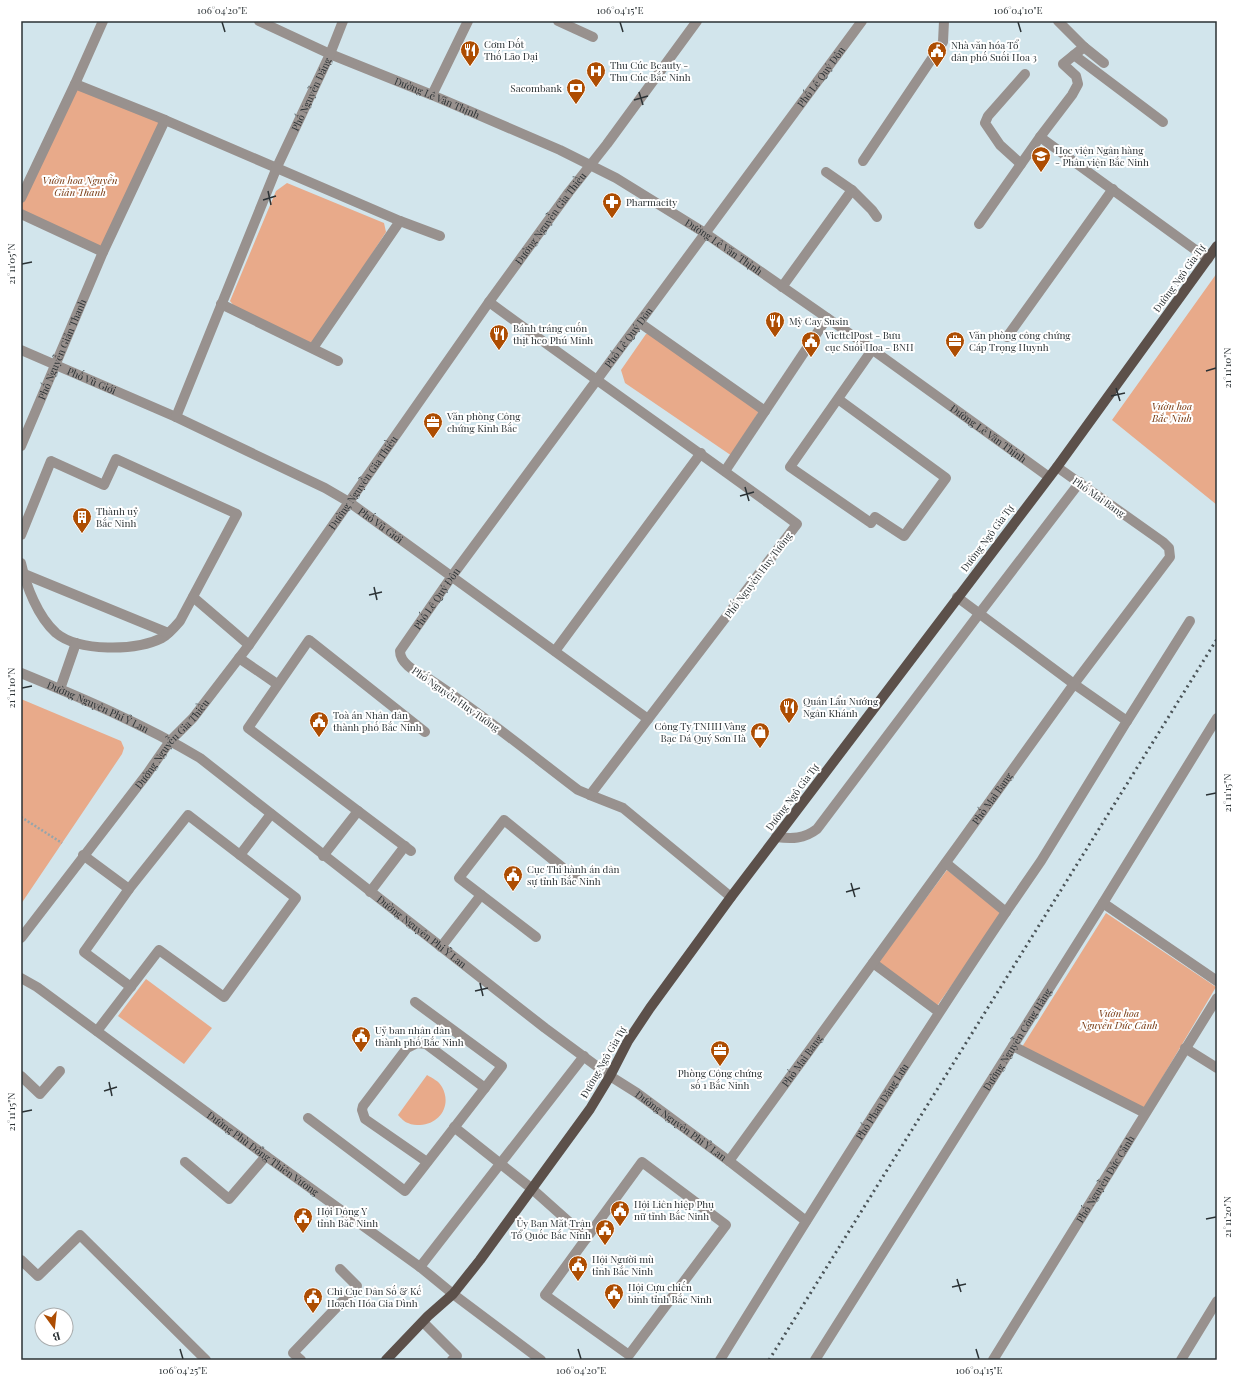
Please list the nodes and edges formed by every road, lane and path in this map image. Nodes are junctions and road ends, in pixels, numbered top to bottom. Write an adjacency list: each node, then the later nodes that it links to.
1 (103, 21): 16 (street)
2 (259, 21): 12 (street, Đường Lê Văn Thịnh)
3 (343, 21): 12 (street, Phố Nguyễn Đăng)
4 (468, 21): 17 (street)
5 (558, 21): 10 (street)
6 (696, 21): 22 (street, Đường Nguyễn Gia Thiều)
7 (862, 21): 33 (street, Phố Lê Quý Đôn)
8 (944, 21): 21 (street)
9 (1058, 21): 11 (street)
10 (593, 37)
11 (1084, 47): 13 (street); 14 (street)
12 (330, 54): 17 (street, Đường Lê Văn Thịnh); 24 (street, Phố Nguyễn Đăng)
13 (1074, 55): 19 (street); 20 (street)
14 (1104, 63)
15 (1025, 74): 23 (street)
16 (75, 84): 18 (street); 28 (street)
17 (432, 95): 22 (street, Đường Lê Văn Thịnh)
18 (165, 120): 24 (street); 36 (street, Phố Nguyễn Giản Thanh)
19 (1163, 122)
20 (1040, 136): 23 (street); 26 (street)
21 (863, 161)
22 (590, 164): 33 (street, Đường Lê Văn Thịnh); 39 (street, Đường Nguyễn Gia Thiều)
23 (1021, 164): 32 (street)
24 (277, 167): 31 (street); 40 (street, Phố Nguyễn Đăng)
25 (826, 172): 27 (street)
26 (1113, 189): 37 (street); 43 (street)
27 (852, 190): 30 (street); 38 (street)
28 (21, 198)
29 (21, 214): 36 (street)
30 (877, 217)
31 (400, 221): 34 (street); 44 (street)
32 (979, 224)
33 (704, 233): 38 (street, Đường Lê Văn Thịnh); 42 (street, Phố Lê Quý Đôn)
34 (440, 236)
35 (1217, 246): 37 (main road, Đường Ngô Gia Tự)
36 (103, 252): 48 (street, Phố Nguyễn Giản Thanh)
37 (1208, 259): 55 (main road, Đường Ngô Gia Tự)
38 (782, 287): 41 (street, Đường Lê Văn Thịnh)
39 (489, 302): 49 (street, Phố Nguyễn Huy Tưởng); 59 (street, Đường Nguyễn Gia Thiều)
40 (221, 304): 44 (street); 52 (street, Phố Nguyễn Đăng)
41 (827, 318): 46 (street, Đường Lê Văn Thịnh); 51 (street)
42 (640, 323): 49 (street, Phố Lê Quý Đôn); 51 (street)
43 (1007, 337)
44 (314, 348): 47 (street)
45 (21, 350): 48 (street, Phố Vũ Giới)
46 (872, 350): 50 (street); 57 (street, Đường Lê Văn Thịnh)
47 (338, 361)
48 (55, 365): 52 (street, Phố Vũ Giới); 53 (street, Phố Nguyễn Giản Thanh)
49 (597, 381): 54 (street, Phố Nguyễn Huy Tưởng); 63 (street, Phố Lê Quý Đôn)
50 (838, 399): 50 (street)
51 (765, 411): 56 (street)
52 (176, 417): 59 (street, Phố Vũ Giới)
53 (21, 446)
54 (701, 453): 56 (street, Phố Nguyễn Huy Tưởng); 71 (street)
55 (1057, 466): 57 (main road, Đường Ngô Gia Tự); 58 (street, Phố Mai Bang)
56 (725, 471): 79 (street, Phố Nguyễn Huy Tưởng)
57 (1049, 477): 65 (main road, Đường Ngô Gia Tự)
58 (1080, 482): 66 (street); 76 (street, Phố Mai Bang)
59 (349, 502): 63 (street, Phố Vũ Giới); 70 (street, Đường Nguyễn Gia Thiều)
60 (21, 535): 64 (street)
61 (21, 562): 62 (street)
62 (24, 574): 68 (street); 69 (street)
63 (452, 576): 71 (street, Phố Vũ Giới); 72 (street, Phố Lê Quý Đôn)
64 (193, 597): 68 (street); 70 (street)
65 (957, 597): 66 (street); 87 (main road, Đường Ngô Gia Tự)
66 (979, 614): 76 (street); 87 (street)
67 (1190, 621): 80 (street, Phố Phan Đăng Lưu)
68 (168, 633): 69 (street)
69 (76, 643): 77 (street)
70 (249, 646): 73 (street, Đường Nguyễn Gia Thiều)
71 (555, 651): 79 (street, Phố Vũ Giới)
72 (401, 657): 83 (street, Phố Nguyễn Huy Tưởng)
73 (239, 658): 75 (street); 82 (street, Đường Nguyễn Gia Thiều)
74 (21, 673): 77 (street, Đường Nguyên Phi Ỷ Lan)
75 (277, 684): 81 (street); 84 (street)
76 (1074, 684): 80 (street); 92 (street, Phố Mai Bang)
77 (60, 689): 82 (street, Đường Nguyên Phi Ỷ Lan)
78 (1217, 718): 98 (street, Đường Nguyễn Công Hãng)
79 (648, 719): 83 (street, Phố Nguyễn Huy Tưởng)
80 (1127, 721): 99 (street, Phố Phan Đăng Lưu)
81 (425, 732)
82 (170, 740): 85 (street, Đường Nguyên Phi Ỷ Lan); 89 (street, Đường Nguyễn Gia Thiều)
83 (590, 795): 97 (street, Phố Nguyễn Huy Tưởng)
84 (358, 811): 91 (street); 95 (street)
85 (271, 814): 90 (street); 91 (street, Đường Nguyên Phi Ỷ Lan)
86 (21, 817): 88 (path)
87 (776, 837): 97 (main road, Đường Ngô Gia Tự)
88 (62, 843)
89 (83, 855): 94 (street); 101 (street, Đường Nguyễn Gia Thiều)
90 (240, 855): 94 (street); 106 (street)
91 (323, 856): 95 (street, Đường Nguyên Phi Ỷ Lan)
92 (946, 863): 99 (street); 103 (street, Phố Mai Bang)
93 (579, 881): 96 (street)
94 (129, 890): 106 (street)
95 (370, 892): 102 (street, Đường Nguyên Phi Ỷ Lan)
96 (482, 895): 100 (street); 102 (street)
97 (731, 897): 117 (main road, Đường Ngô Gia Tự)
98 (1102, 903): 105 (street); 111 (street, Đường Nguyễn Công Hãng)
99 (1006, 912): 109 (street, Phố Phan Đăng Lưu)
100 (536, 937)
101 (21, 938)
102 (441, 947): 113 (street, Đường Nguyên Phi Ỷ Lan)
103 (873, 963): 109 (street); 123 (street, Phố Mai Bang)
104 (21, 978): 110 (street, Đường Phù Đổng Thiên Vương)
105 (1217, 981)
106 (131, 987): 110 (street)
107 (1217, 998): 112 (street, Phố Nguyễn Đức Cảnh)
108 (415, 1002): 118 (street)
109 (939, 1012): 128 (street, Phố Phan Đăng Lưu)
110 (96, 1031): 122 (street, Đường Phù Đổng Thiên Vương)
111 (1013, 1046): 119 (street); 142 (street, Đường Nguyễn Công Hãng)
112 (1185, 1048): 114 (street); 119 (street, Phố Nguyễn Đức Cảnh)
113 (584, 1056): 117 (street, Đường Nguyên Phi Ỷ Lan); 126 (street)
114 (1217, 1068)
115 (60, 1071): 116 (street)
116 (21, 1076)
117 (610, 1076): 123 (street, Đường Nguyên Phi Ỷ Lan); 127 (main road, Đường Ngô Gia Tự)
118 (485, 1088): 121 (street); 125 (street)
119 (1145, 1114): 143 (street, Phố Nguyễn Đức Cảnh)
120 (308, 1118): 125 (street)
121 (454, 1127): 125 (street); 126 (street)
122 (266, 1156): 124 (street); 131 (street, Đường Phù Đổng Thiên Vương)
123 (729, 1161): 128 (street, Đường Nguyên Phi Ỷ Lan)
124 (185, 1162)
125 (427, 1162)
126 (500, 1164): 127 (street); 131 (street)
127 (531, 1188): 129 (street); 133 (main road, Đường Ngô Gia Tự)
128 (806, 1221): 141 (street, Phố Phan Đăng Lưu)
129 (587, 1238): 129 (street)
130 (21, 1260): 137 (street)
131 (420, 1267): 133 (street, Đường Phù Đổng Thiên Vương)
132 (340, 1269): 138 (street)
133 (453, 1294): 135 (main road, Đường Ngô Gia Tự); 140 (street, Đường Phù Đổng Thiên Vương)
134 (1217, 1301): 144 (street)
135 (423, 1322): 136 (street); 139 (main road, Đường Ngô Gia Tự)
136 (458, 1358)
137 (206, 1360)
138 (301, 1360)
139 (386, 1360)
140 (541, 1360)
141 (720, 1360)
142 (815, 1360)
143 (993, 1360)
144 (1181, 1360)

